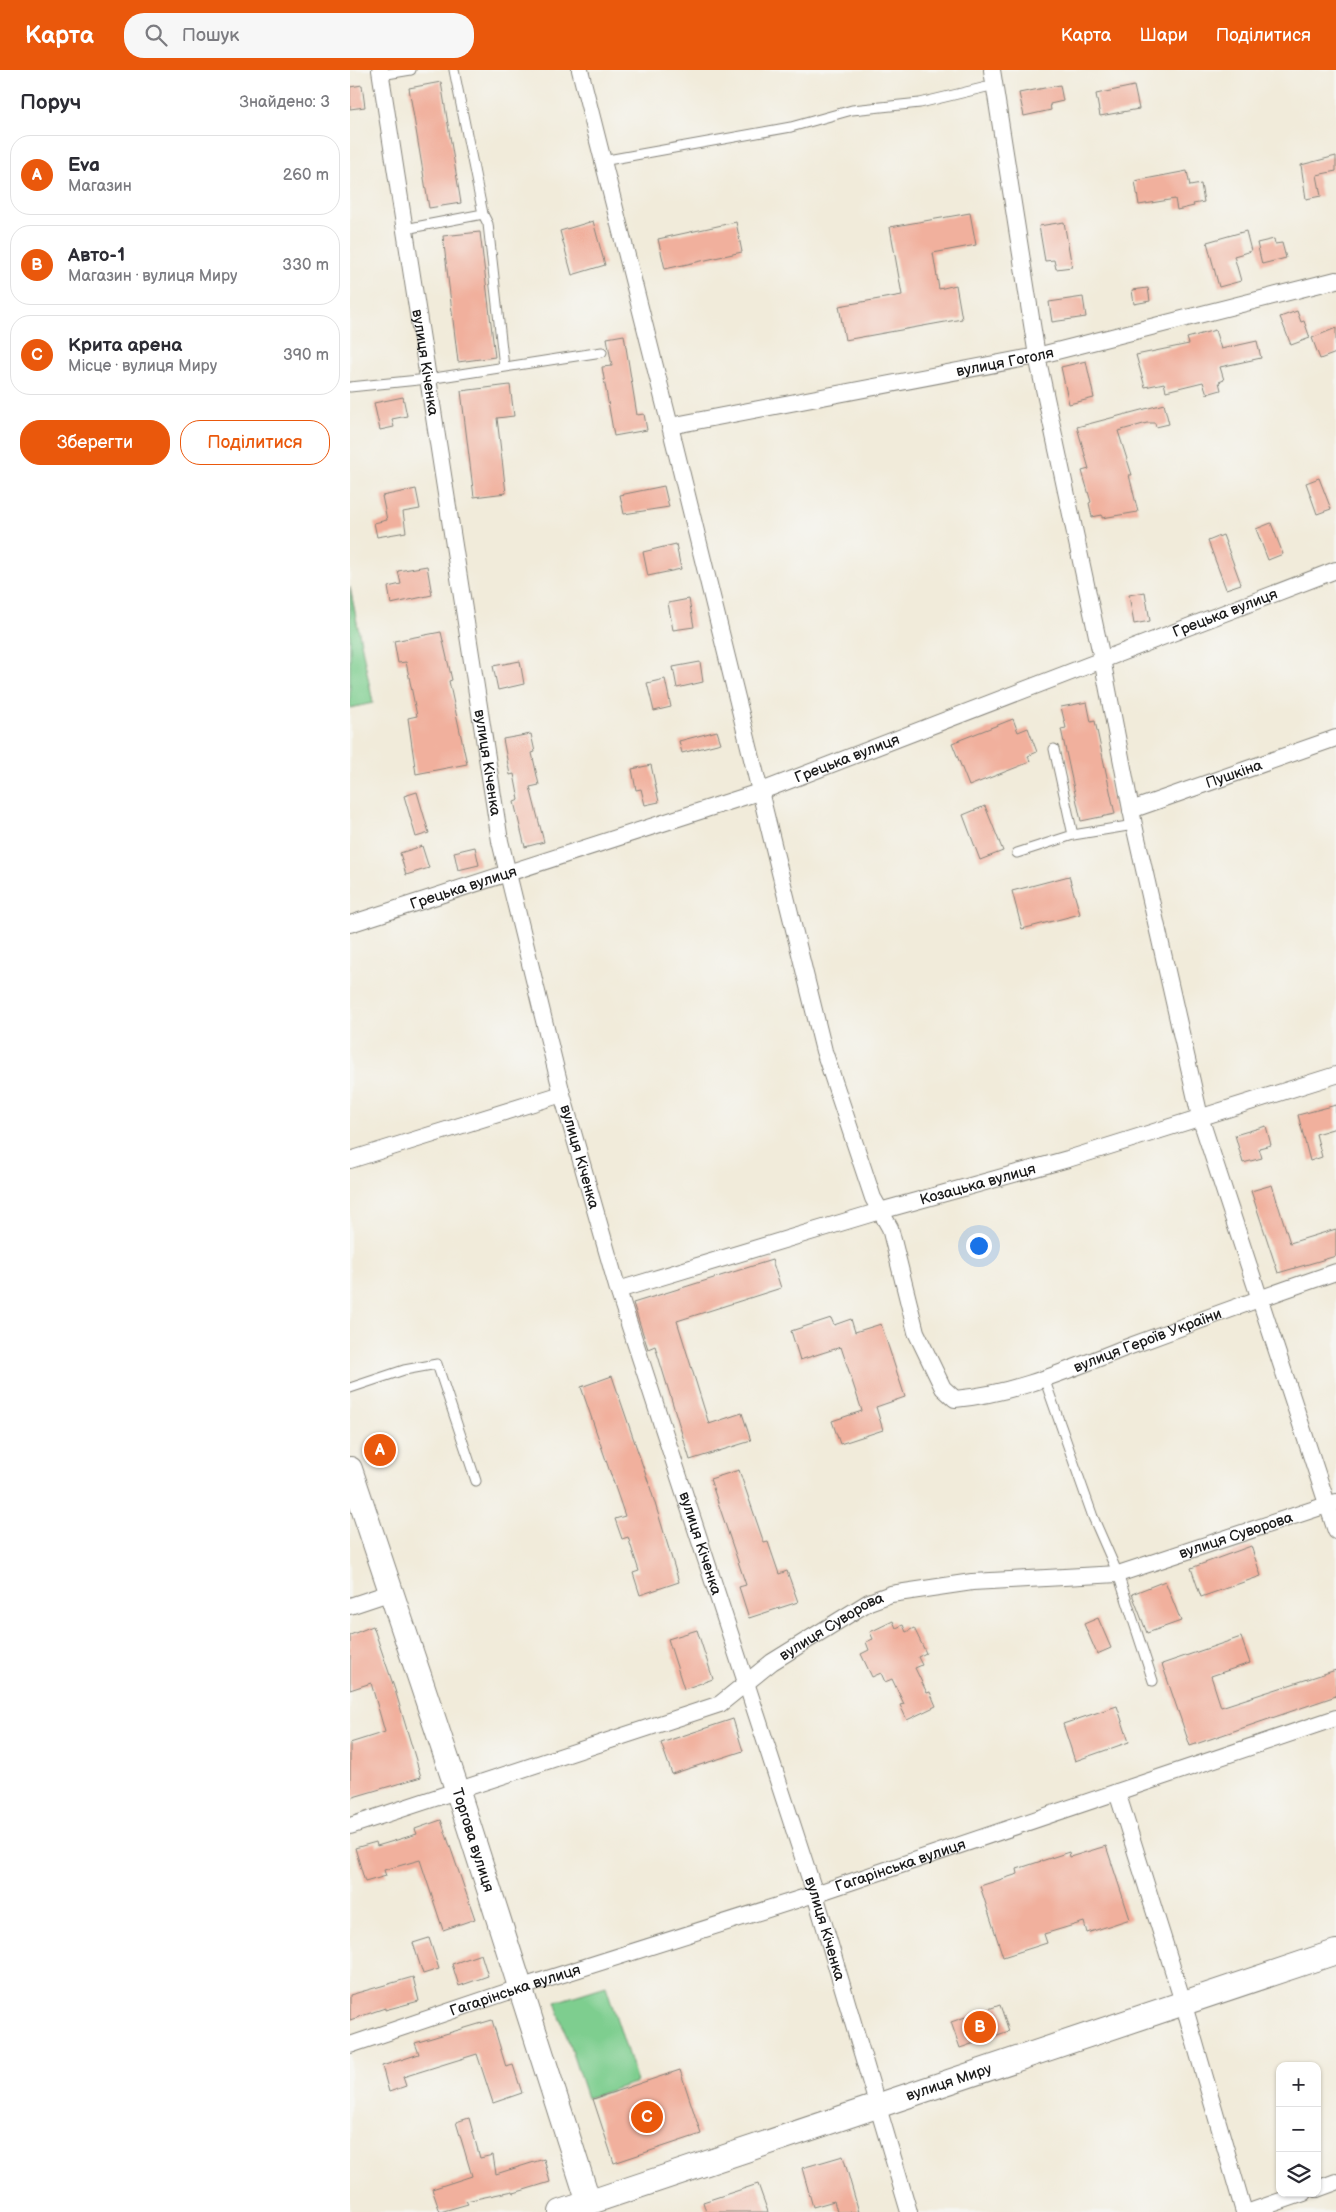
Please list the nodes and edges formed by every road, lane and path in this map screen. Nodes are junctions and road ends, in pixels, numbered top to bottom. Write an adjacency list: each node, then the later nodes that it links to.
1 (412, 70): 4 (lane)
2 (454, 70): 7 (lane)
3 (580, 70): 6 (street)
4 (380, 72): 8 (street, вулиця Кіченка)
5 (993, 77): 6 (lane); 11 (street)
6 (602, 161): 15 (street)
7 (483, 214): 8 (lane); 12 (lane)
8 (405, 229): 13 (street, вулиця Кіченка)
9 (1336, 280): 11 (street, вулиця Гоголя)
10 (602, 352): 12 (lane)
11 (1037, 356): 15 (street, вулиця Гоголя); 17 (street)
12 (504, 367): 13 (lane)
13 (428, 379): 14 (lane); 24 (street, вулиця Кіченка)
14 (350, 387)
15 (670, 426): 20 (street)
16 (1336, 570): 17 (street, Грецька вулиця)
17 (1102, 659): 20 (street, Грецька вулиця); 21 (street)
18 (1336, 738): 21 (street, Пушкіна)
19 (1054, 749): 22 (lane)
20 (759, 792): 24 (street, Грецька вулиця); 30 (street)
21 (1133, 818): 22 (lane); 28 (street)
22 (1073, 835): 23 (lane)
23 (1017, 853)
24 (507, 874): 25 (street, Грецька вулиця); 27 (street, вулиця Кіченка)
25 (350, 924)
26 (1336, 1075): 28 (street, Козацька вулиця)
27 (562, 1094): 29 (street); 32 (street, вулиця Кіченка)
28 (1200, 1117): 30 (street, Козацька вулиця); 33 (street)
29 (350, 1160)
30 (880, 1211): 32 (street, Козацька вулиця); 34 (street, вулиця Героїв України)
31 (1336, 1272): 33 (street, вулиця Героїв України)
32 (618, 1290): 44 (street, вулиця Кіченка)
33 (1260, 1298): 34 (street, вулиця Героїв України); 38 (street)
34 (1044, 1378): 40 (lane)
35 (350, 1388): 37 (lane)
36 (350, 1469): 41 (main road, Торгова вулиця)
37 (476, 1481)
38 (1332, 1504): 39 (street); 40 (street, вулиця Суворова)
39 (1336, 1531)
40 (1118, 1574): 43 (lane); 44 (street, вулиця Суворова)
41 (392, 1592): 42 (street); 46 (main road, Торгова вулиця)
42 (350, 1606)
43 (1153, 1681)
44 (747, 1682): 46 (street, вулиця Суворова); 49 (street, вулиця Кіченка)
45 (1336, 1718): 47 (street, Гагарінська вулиця)
46 (457, 1790): 48 (street, вулиця Суворова); 51 (main road, Торгова вулиця)
47 (1117, 1792): 49 (street, Гагарінська вулиця); 52 (street)
48 (350, 1826)
49 (815, 1894): 51 (street, Гагарінська вулиця); 54 (street, вулиця Кіченка)
50 (1336, 1952): 52 (main road, вулиця Миру)
51 (519, 1988): 53 (street, Гагарінська вулиця); 58 (main road, Торгова вулиця)
52 (1184, 2002): 54 (main road, вулиця Миру); 61 (street)
53 (350, 2045)
54 (878, 2106): 58 (main road, вулиця Миру); 60 (street, вулиця Кіченка)
55 (1336, 2182): 56 (street)
56 (1321, 2188)
57 (1292, 2197): 62 (street)
58 (591, 2207): 59 (main road, вулиця Миру)
59 (561, 2212)
60 (909, 2212)
61 (1244, 2212)
62 (1249, 2212)

